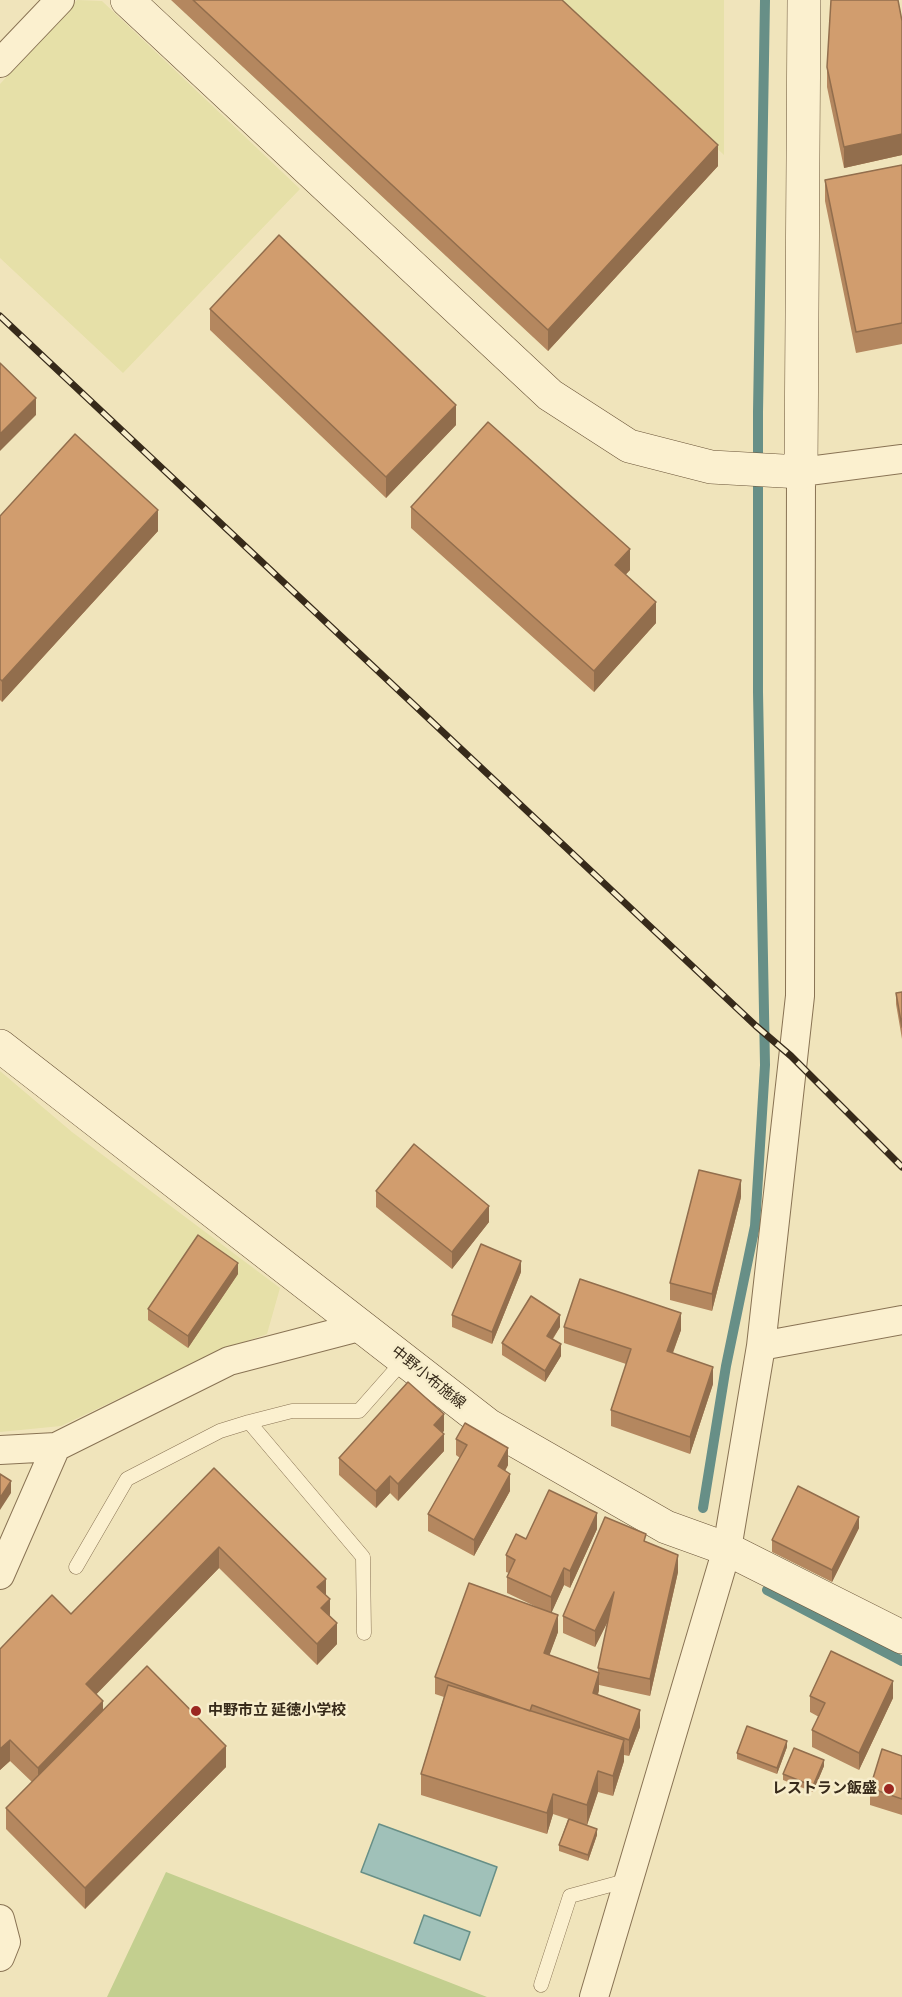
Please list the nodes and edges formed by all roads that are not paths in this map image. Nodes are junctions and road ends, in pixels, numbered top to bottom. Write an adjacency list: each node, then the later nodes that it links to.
1 (60, 0): 4 (street)
2 (127, 0): 6 (street)
3 (804, 0): 6 (street)
4 (0, 63)
5 (902, 459): 6 (street)
6 (801, 472): 10 (street)
7 (0, 1046): 9 (street, 中野小布施線)
8 (902, 1320): 10 (street)
9 (363, 1326): 11 (street, 中野小布施線); 13 (street)
10 (761, 1346): 15 (street)
11 (404, 1360): 12 (lane); 15 (street, 中野小布施線)
12 (249, 1422): 16 (lane); 18 (lane)
13 (56, 1447): 14 (street); 17 (street)
14 (0, 1450)
15 (727, 1549): 19 (street, 中野小布施線); 20 (street)
16 (76, 1567)
17 (0, 1575)
18 (364, 1633)
19 (902, 1637)
20 (629, 1880): 23 (lane); 24 (street)
21 (0, 1919): 22 (street)
22 (0, 1957)
23 (541, 1985)
24 (594, 1997)

